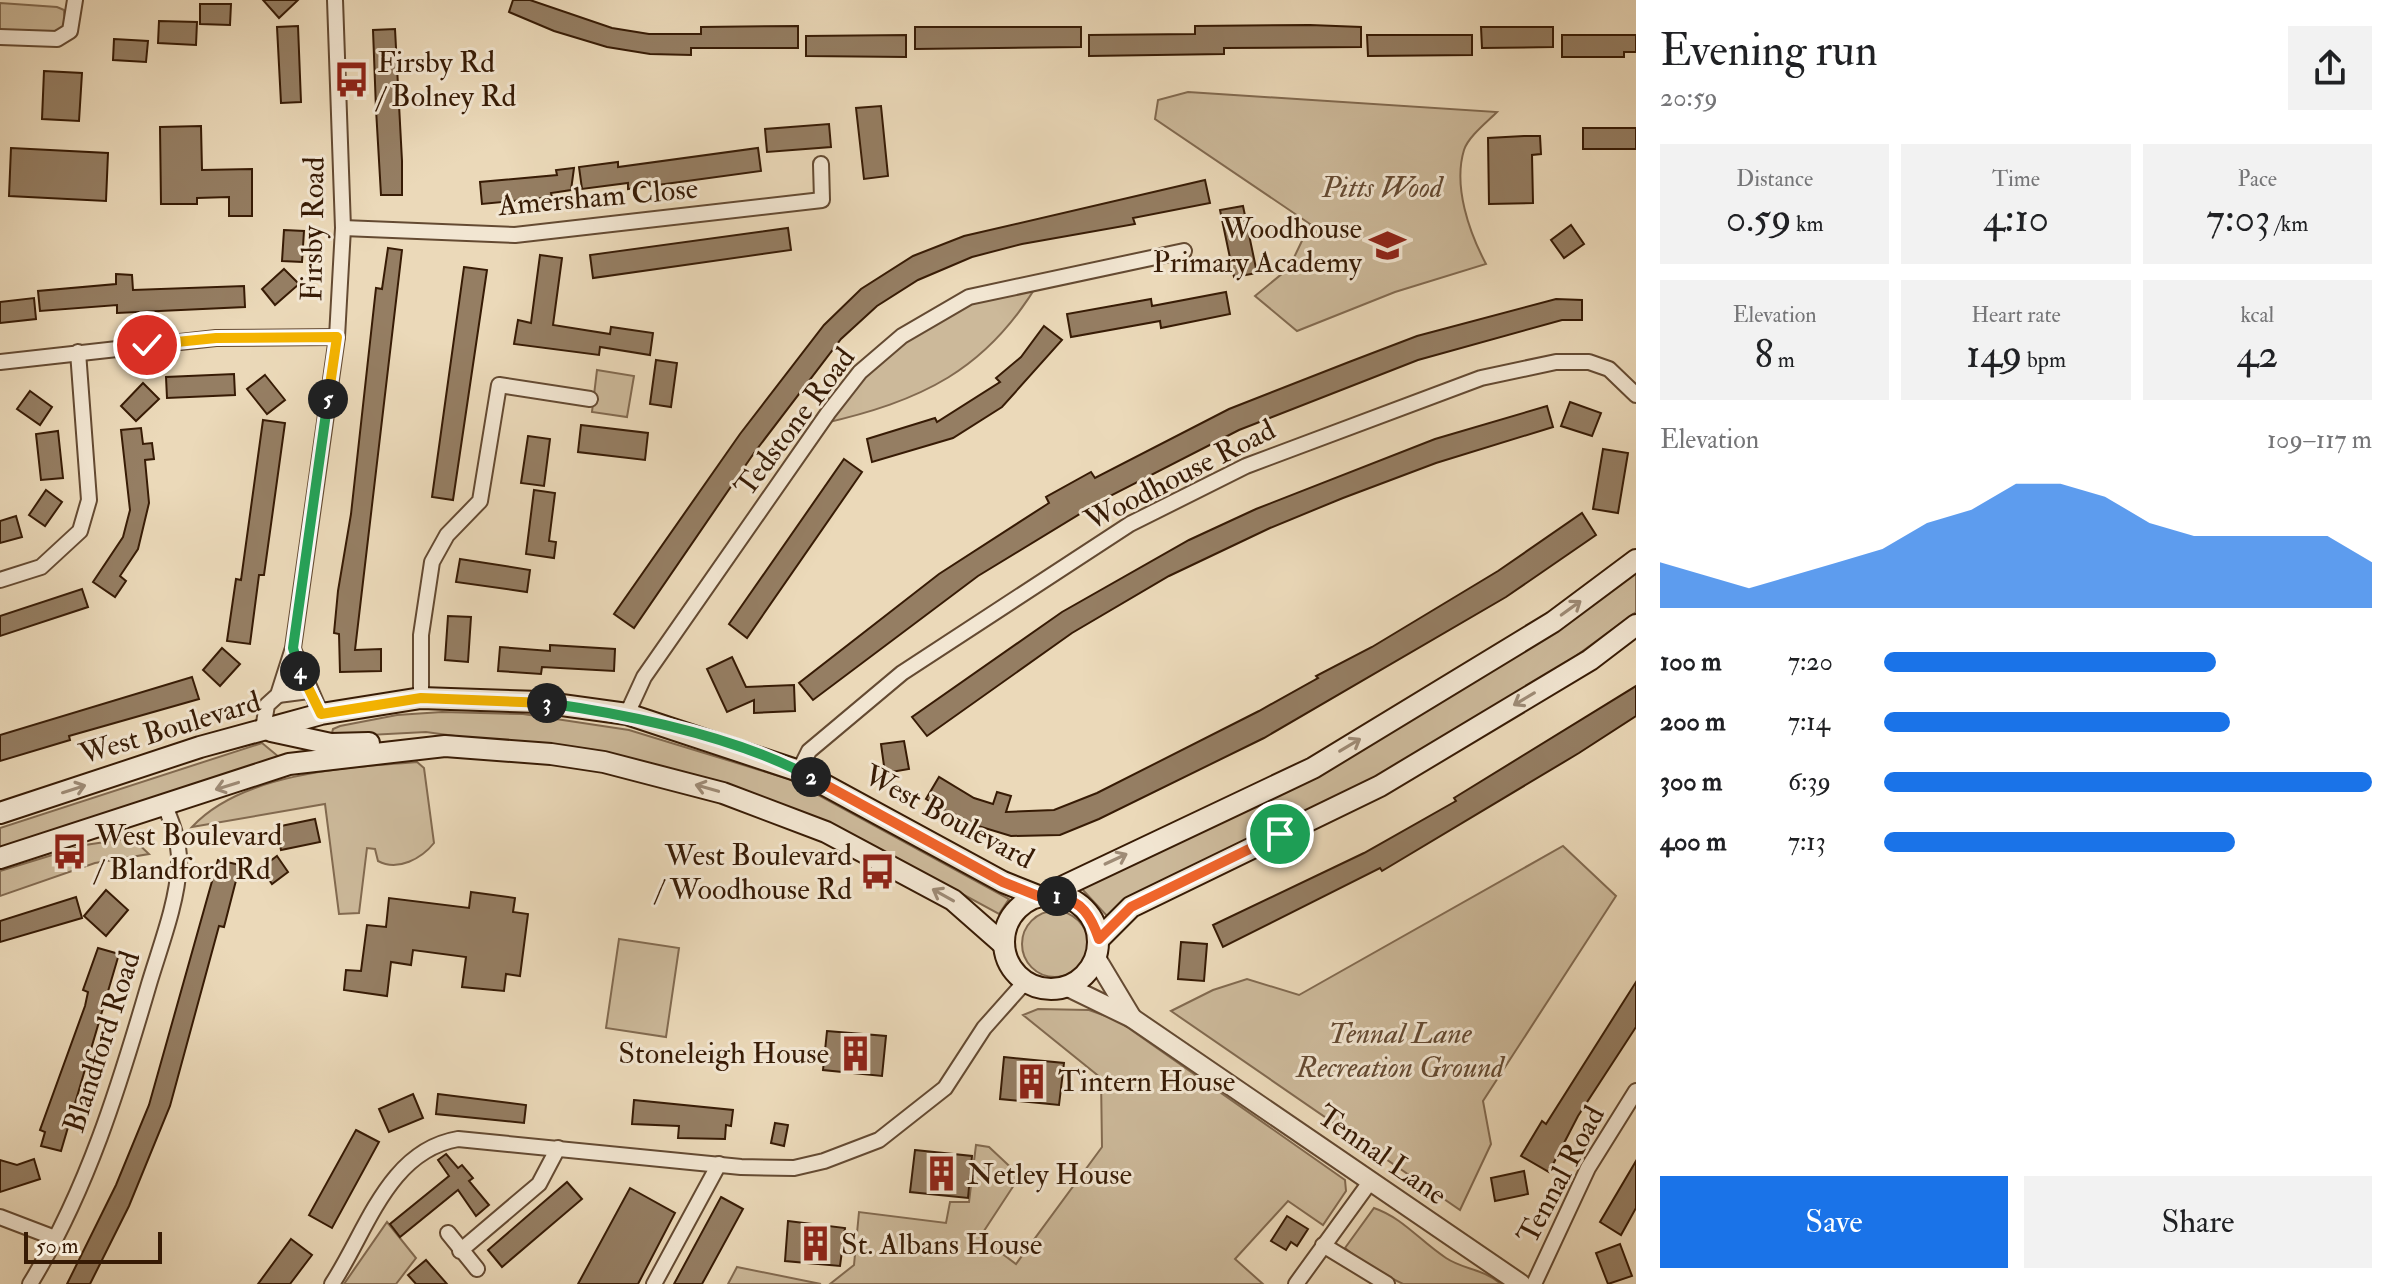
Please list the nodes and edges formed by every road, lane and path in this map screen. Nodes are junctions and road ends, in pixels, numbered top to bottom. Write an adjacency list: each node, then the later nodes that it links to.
1 (75, 0): 3 (street)
2 (335, 0): 5 (street, Firsby Road)
3 (0, 37)
4 (821, 164): 5 (street, Amersham Close)
5 (343, 228): 7 (street, Firsby Road)
6 (1184, 251): 20 (street, Tedstone Road)
7 (337, 337): 8 (street); 15 (street, Firsby Road)
8 (78, 352): 9 (street); 13 (street)
9 (0, 362)
10 (1636, 395): 25 (street, Woodhouse Road)
11 (590, 399): 18 (street)
12 (1636, 560): 29 (main road, West Boulevard, one-way to 12)
13 (0, 580)
14 (1636, 625): 31 (main road, one-way to 31)
15 (293, 648): 16 (street, Firsby Road); 17 (street, Firsby Road)
16 (309, 691): 17 (street); 19 (street, Firsby Road)
17 (278, 695): 21 (street, Firsby Road)
18 (421, 698): 19 (main road, West Boulevard); 20 (main road, West Boulevard)
19 (321, 714): 21 (main road, West Boulevard); 22 (main road)
20 (627, 714): 25 (main road, West Boulevard)
21 (263, 729): 22 (main road); 27 (main road, West Boulevard, one-way to 21)
22 (308, 738): 23 (main road); 24 (main road)
23 (445, 746): 24 (main road); 30 (main road, one-way to 23)
24 (289, 764): 26 (main road, one-way to 26)
25 (799, 771): 29 (main road, West Boulevard)
26 (165, 806): 28 (main road); 41 (street, Blandford Road)
27 (0, 813)
28 (0, 858)
29 (1042, 895): 30 (main road); 31 (main road)
30 (1003, 944): 32 (main road)
31 (1097, 948): 33 (main road); 34 (street, Tennal Lane)
32 (1025, 982): 33 (main road); 37 (street)
33 (1068, 987): 34 (street, Tennal Lane)
34 (1132, 1018): 38 (street, Tennal Lane)
35 (1636, 1091): 51 (street, Tennal Road)
36 (558, 1148): 37 (street); 43 (street); 46 (street)
37 (719, 1164): 47 (street)
38 (1370, 1182): 42 (street); 50 (street, Tennal Lane)
39 (0, 1217): 41 (street)
40 (448, 1233): 43 (street)
41 (55, 1238): 45 (street, Blandford Road)
42 (1323, 1245): 48 (street); 49 (street)
43 (460, 1251): 44 (street)
44 (477, 1269)
45 (30, 1284)
46 (332, 1284)
47 (654, 1284)
48 (1296, 1284)
49 (1387, 1284)
50 (1521, 1284)
51 (1534, 1284)

